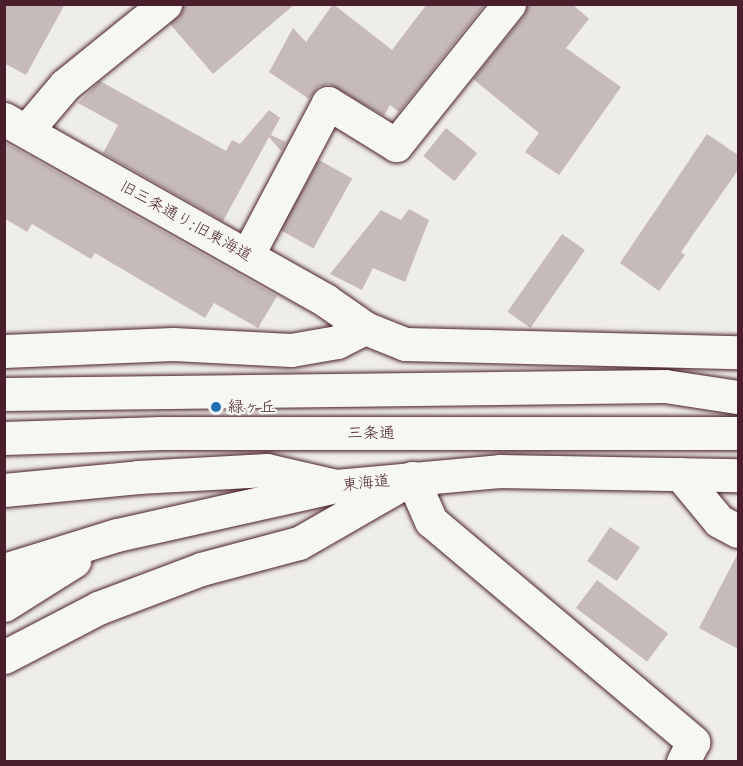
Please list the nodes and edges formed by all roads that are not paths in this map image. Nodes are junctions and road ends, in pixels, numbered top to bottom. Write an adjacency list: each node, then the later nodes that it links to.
1 (165, 4): 3 (main road)
2 (509, 4): 4 (main road)
3 (15, 125): 4 (main road, 旧三条通り;旧東海道)
4 (247, 256): 5 (main road, 旧三条通り;旧東海道)
5 (365, 328): 6 (main road); 7 (main road, 旧三条通り;旧東海道)
6 (4, 351)
7 (738, 352)
8 (738, 380): 9 (main road)
9 (665, 386): 10 (main road); 11 (main road)
10 (10, 393)
11 (738, 397)
12 (738, 433): 13 (main road, 三条通)
13 (4, 438)
14 (680, 474): 15 (main road, 東海道); 16 (main road, 東海道); 19 (main road)
15 (738, 475)
16 (412, 478): 17 (main road, 東海道); 23 (main road); 24 (main road)
17 (336, 486): 18 (main road); 20 (main road, 東海道)
18 (4, 490)
19 (738, 531)
20 (117, 536): 21 (main road, 東海道); 22 (main road)
21 (4, 570)
22 (4, 605)
23 (4, 657)
24 (683, 762)

